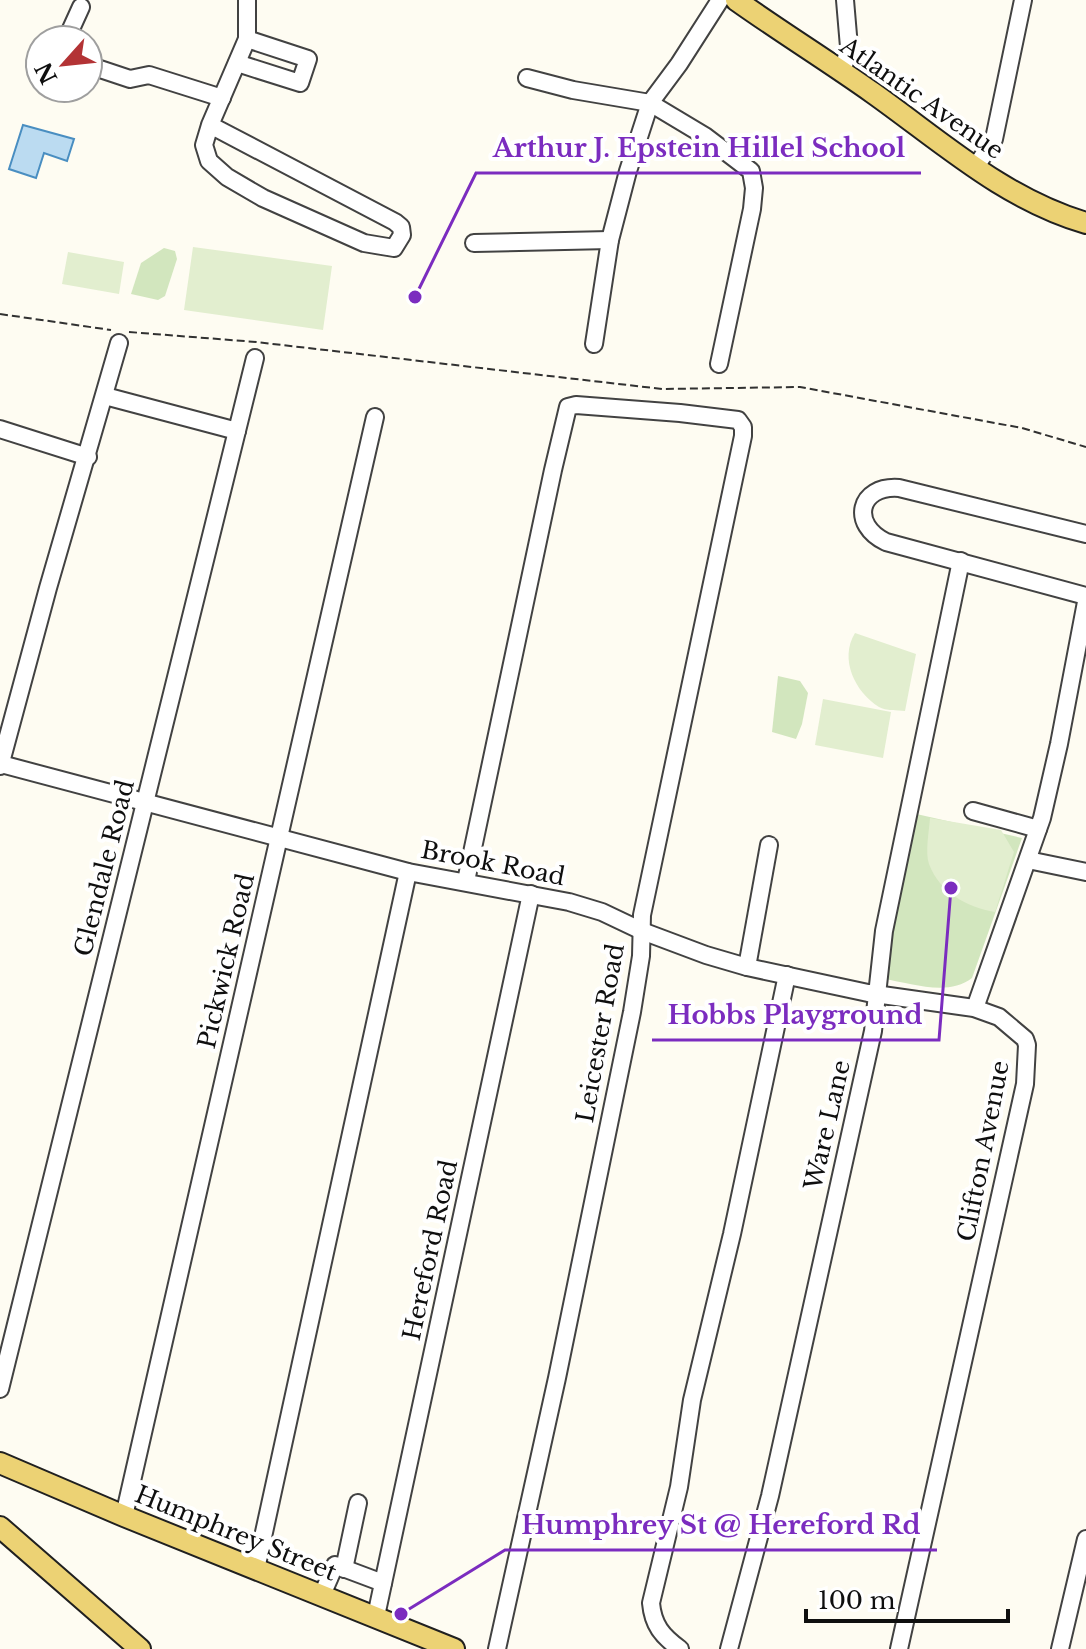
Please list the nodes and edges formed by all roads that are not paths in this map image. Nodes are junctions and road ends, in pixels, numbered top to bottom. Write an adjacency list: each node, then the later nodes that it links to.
1 (247, 0): 8 (street)
2 (720, 0): 14 (street)
3 (736, 0): 11 (main road, Atlantic Avenue)
4 (845, 0): 11 (street)
5 (1023, 0): 16 (street)
6 (81, 7): 7 (street)
7 (73, 24)
8 (247, 39): 9 (street); 9 (street)
9 (237, 63): 13 (street)
10 (104, 70): 13 (street)
11 (842, 73): 16 (main road, Atlantic Avenue)
12 (527, 78): 14 (street)
13 (222, 98): 15 (street)
14 (650, 103): 18 (street); 23 (street)
15 (210, 125): 15 (street)
16 (975, 168): 17 (main road, Atlantic Avenue)
17 (1086, 223)
18 (610, 240): 19 (street); 21 (street)
19 (474, 243)
20 (119, 343): 24 (street)
21 (594, 344)
22 (255, 358): 27 (street, Glendale Road)
23 (719, 364)
24 (105, 396): 27 (street); 28 (street)
25 (375, 417): 36 (street, Pickwick Road)
26 (0, 429): 28 (street)
27 (237, 431): 33 (street, Glendale Road)
28 (88, 457): 32 (street)
29 (1086, 534): 30 (street)
30 (961, 561): 31 (street); 46 (street, Ware Lane)
31 (1086, 599): 35 (street)
32 (0, 765): 33 (street, Brook Road)
33 (145, 802): 36 (street, Brook Road); 48 (street, Glendale Road)
34 (973, 811): 35 (street)
35 (1038, 829): 38 (street)
36 (279, 837): 39 (street, Brook Road); 51 (street, Pickwick Road)
37 (769, 845): 44 (street)
38 (1028, 860): 40 (street); 47 (street)
39 (408, 872): 41 (street, Brook Road); 54 (street)
40 (1086, 872)
41 (466, 881): 42 (street, Brook Road); 43 (street, Leicester Road)
42 (531, 894): 43 (street, Brook Road); 56 (street, Hereford Road)
43 (642, 931): 44 (street, Brook Road); 61 (street, Leicester Road)
44 (747, 967): 45 (street, Brook Road)
45 (787, 975): 46 (street, Brook Road); 62 (street)
46 (877, 994): 47 (street, Brook Road); 63 (street, Ware Lane)
47 (975, 1008): 64 (street, Clifton Avenue)
48 (0, 1389)
49 (0, 1463): 51 (main road, Humphrey Street)
50 (358, 1503): 55 (street)
51 (124, 1516): 54 (main road, Humphrey Street)
52 (0, 1527): 59 (main road)
53 (1086, 1539): 65 (street)
54 (256, 1569): 57 (main road, Humphrey Street)
55 (344, 1569): 56 (street); 57 (street)
56 (383, 1583): 58 (street, Hereford Road)
57 (322, 1595): 58 (main road, Humphrey Street)
58 (376, 1616): 60 (main road, Humphrey Street)
59 (140, 1649)
60 (454, 1649)
61 (497, 1649)
62 (680, 1649)
63 (729, 1649)
64 (899, 1649)
65 (1060, 1649)

